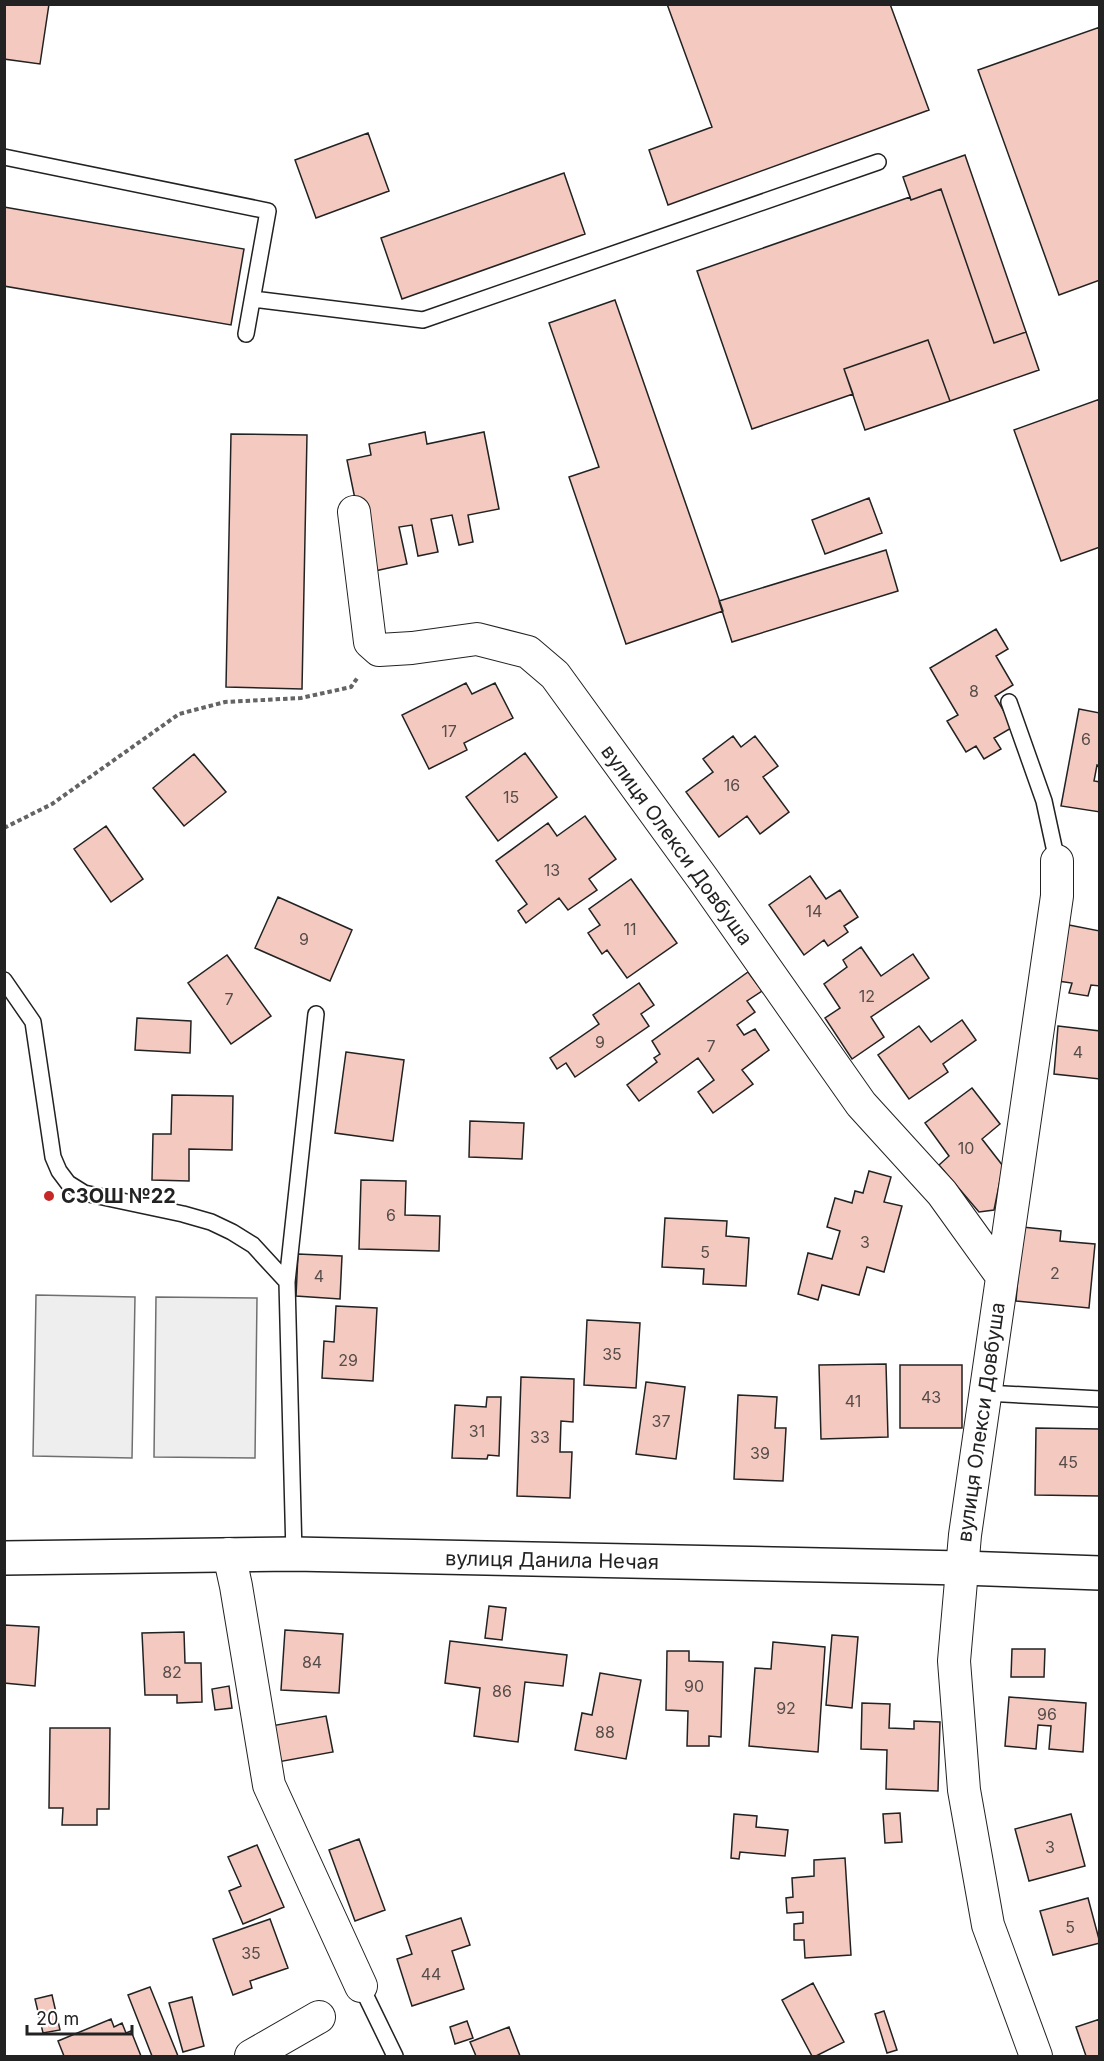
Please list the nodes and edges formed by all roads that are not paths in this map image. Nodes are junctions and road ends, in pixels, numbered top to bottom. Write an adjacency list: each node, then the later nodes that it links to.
1 (4, 157): 3 (lane)
2 (878, 162): 3 (lane)
3 (253, 299): 4 (lane)
4 (246, 334)
5 (354, 512): 10 (street, вулиця Олекси Довбуша)
6 (1009, 702): 7 (lane, вулиця Олекси Довбуша)
7 (1057, 861): 10 (street, вулиця Олекси Довбуша)
8 (4, 980): 11 (lane)
9 (316, 1014): 11 (lane)
10 (1001, 1275): 12 (street, вулиця Олекси Довбуша)
11 (287, 1282): 15 (lane)
12 (985, 1394): 13 (lane); 17 (street, вулиця Олекси Довбуша)
13 (1100, 1399)
14 (229, 1554): 15 (main road, вулиця Данила Нечая); 16 (main road, вулиця Данила Нечая); 19 (street)
15 (294, 1554): 17 (main road, вулиця Данила Нечая)
16 (4, 1557)
17 (962, 1568): 18 (main road, вулиця Данила Нечая); 23 (street, вулиця Олекси Довбуша)
18 (1100, 1573)
19 (361, 1986): 22 (lane)
20 (319, 2017): 21 (street)
21 (251, 2056)
22 (395, 2056)
23 (1036, 2056)

